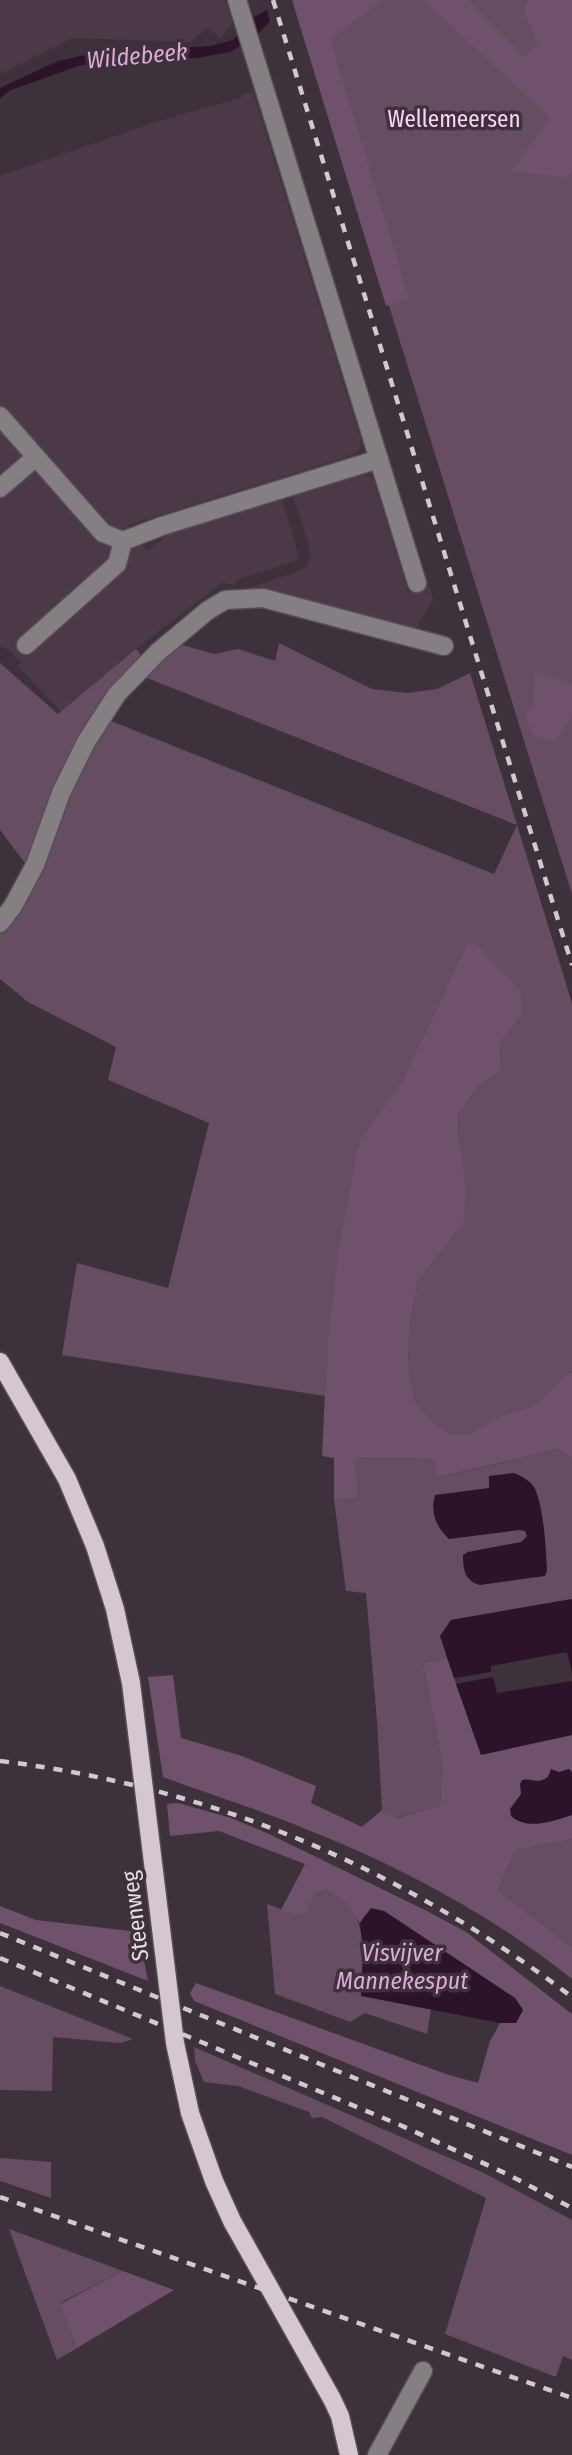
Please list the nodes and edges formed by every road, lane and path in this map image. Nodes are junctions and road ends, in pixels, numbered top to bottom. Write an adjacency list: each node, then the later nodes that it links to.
1 (237, 0): 4 (street)
2 (0, 416): 3 (street)
3 (36, 457): 5 (street); 6 (street)
4 (379, 459): 6 (street); 7 (street)
5 (0, 488)
6 (123, 541): 8 (street)
7 (417, 583)
8 (26, 645)
9 (444, 646): 10 (street)
10 (0, 923)
11 (0, 1362): 13 (main road, Steenweg)
12 (423, 2371): 14 (street)
13 (352, 2455)
14 (377, 2455)

